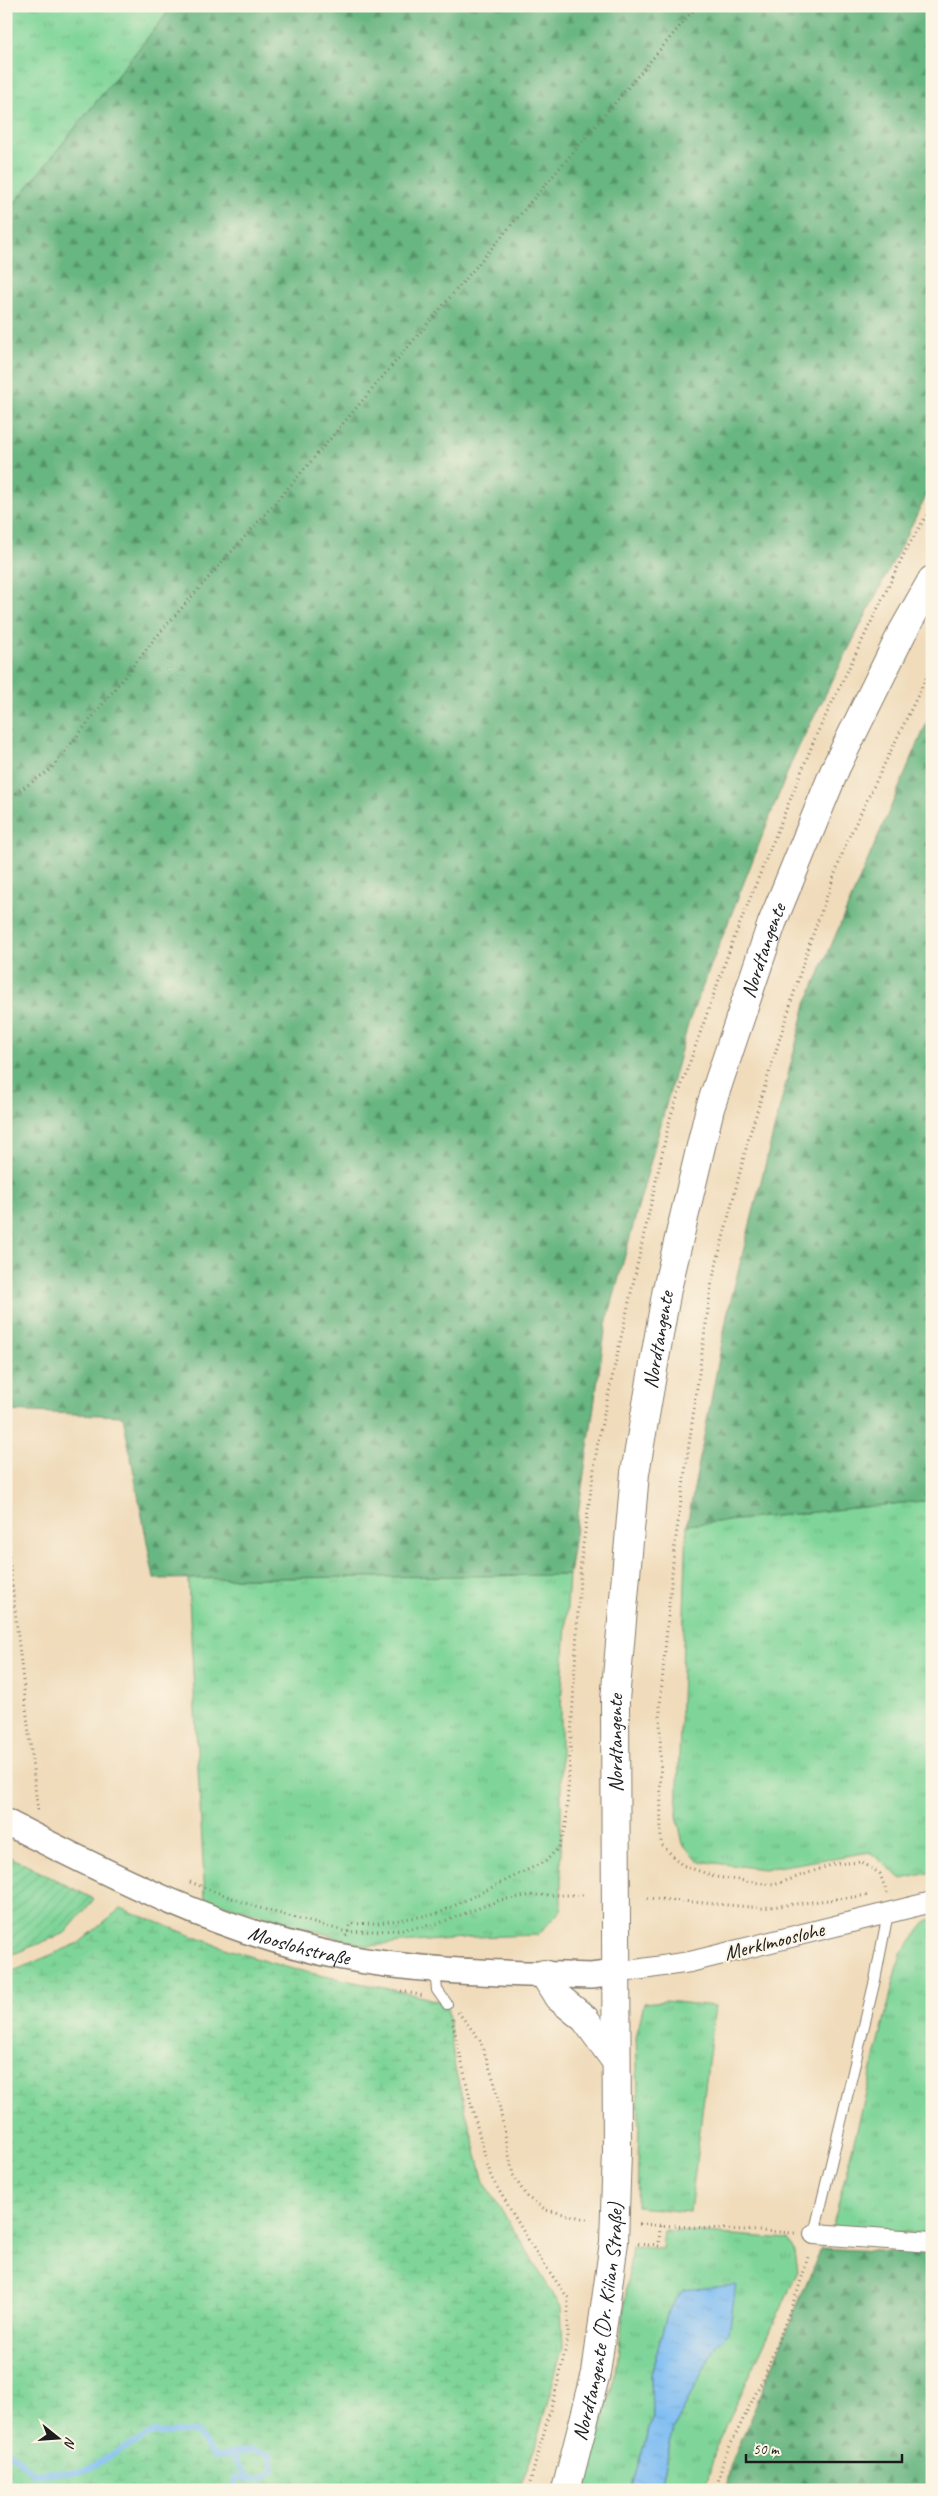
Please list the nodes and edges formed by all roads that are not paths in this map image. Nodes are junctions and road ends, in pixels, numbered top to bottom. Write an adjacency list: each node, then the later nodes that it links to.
1 (932, 580): 6 (main road, Nordtangente)
2 (6, 1822): 5 (street, Mooslohstraße)
3 (932, 1902): 4 (street, Merklmooslohe)
4 (888, 1913): 6 (street, Merklmooslohe); 11 (lane)
5 (435, 1970): 7 (street, Mooslohstraße); 8 (lane)
6 (615, 1973): 7 (street, Mooslohstraße); 9 (main road, Nordtangente)
7 (544, 1974): 9 (main road)
8 (447, 2004)
9 (615, 2060): 10 (main road, Nordtangente)
10 (617, 2151): 13 (main road, Nordtangente (Dr. Kilian Straße))
11 (814, 2234): 12 (street)
12 (932, 2242)
13 (566, 2490)

